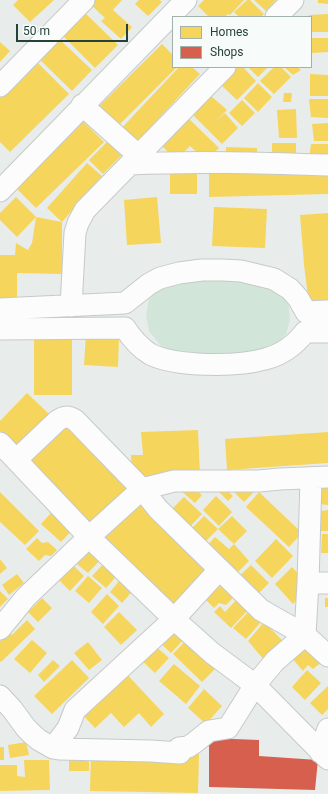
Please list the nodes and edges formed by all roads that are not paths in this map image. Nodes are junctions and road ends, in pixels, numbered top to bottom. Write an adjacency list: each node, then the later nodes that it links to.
1 (84, 0): 8 (street)
2 (186, 0): 4 (street)
3 (293, 0): 5 (street)
4 (174, 16)
5 (277, 16)
6 (171, 20): 9 (street)
7 (221, 68): 10 (street)
8 (0, 86)
9 (82, 105): 10 (street); 12 (street)
10 (134, 160): 11 (street); 14 (street)
11 (328, 165)
12 (0, 191)
13 (125, 303): 14 (street); 17 (street); 18 (street)
14 (71, 306): 15 (street)
15 (0, 309)
16 (328, 311): 17 (street)
17 (305, 322): 18 (street); 20 (street)
18 (125, 328): 19 (street)
19 (0, 329)
20 (328, 332)
21 (0, 442): 22 (street)
22 (16, 459): 24 (street); 25 (street)
23 (320, 478): 24 (street); 27 (street)
24 (142, 489): 25 (street); 26 (street)
25 (89, 537): 28 (street); 29 (street)
26 (219, 570): 28 (street); 30 (street)
27 (318, 583): 30 (street)
28 (174, 619): 32 (street); 35 (street)
29 (0, 629)
30 (305, 635): 31 (street); 32 (street)
31 (328, 656)
32 (255, 685): 35 (street); 36 (street)
33 (0, 696): 35 (street)
34 (328, 729): 36 (street)
35 (53, 748)
36 (324, 756)

